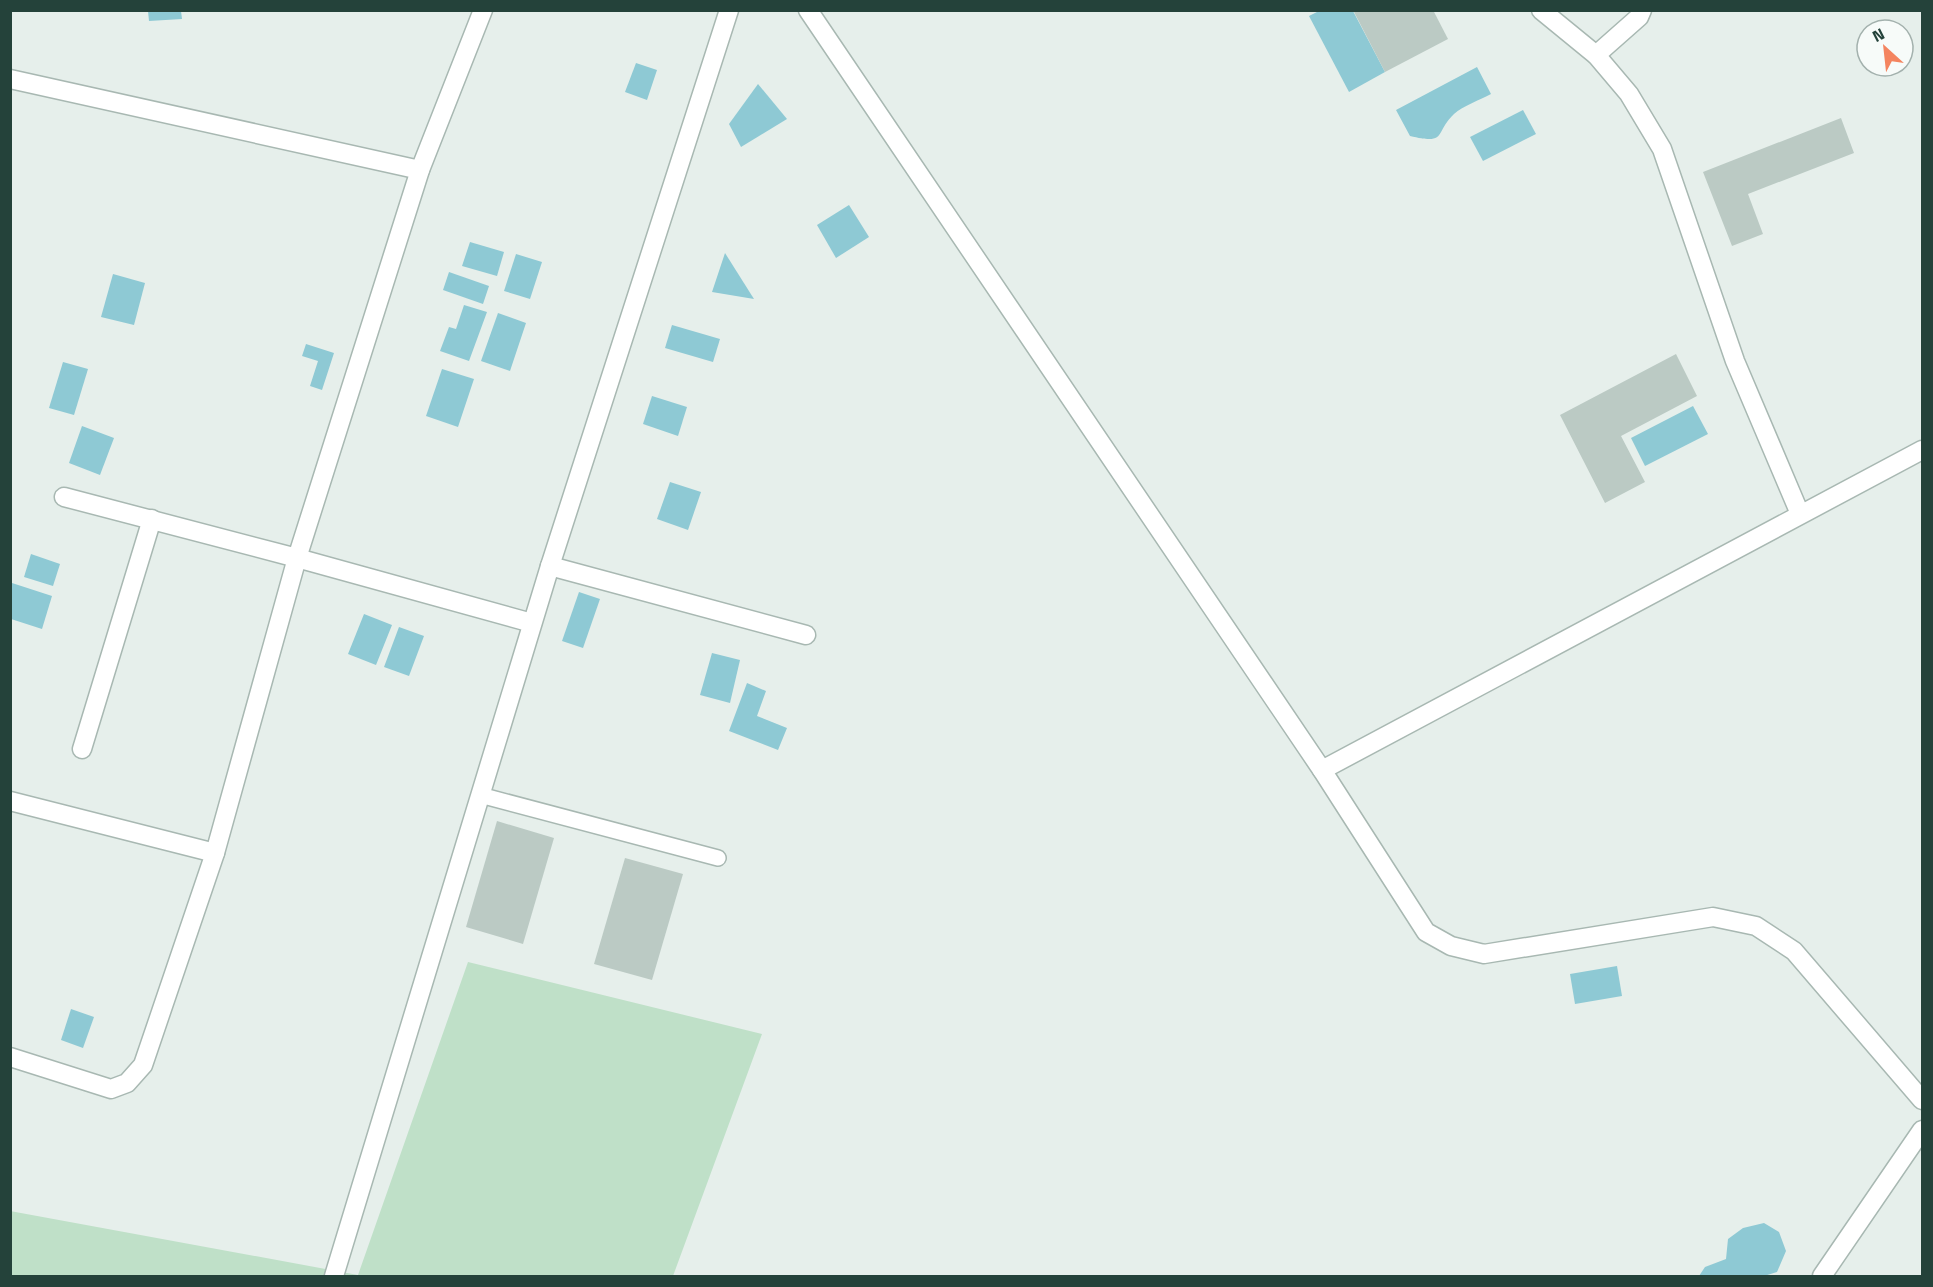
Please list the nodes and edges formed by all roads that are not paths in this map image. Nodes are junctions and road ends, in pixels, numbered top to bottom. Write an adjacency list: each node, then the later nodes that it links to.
1 (483, 10): 8 (street)
2 (729, 10): 14 (street)
3 (808, 10): 18 (street)
4 (1541, 10): 6 (street)
5 (1642, 10): 6 (street)
6 (1596, 55): 11 (street)
7 (10, 79): 8 (street)
8 (420, 170): 13 (street)
9 (1923, 450): 11 (street)
10 (63, 497): 12 (street)
11 (1800, 514): 18 (street)
12 (152, 519): 13 (street); 17 (street)
13 (297, 558): 15 (street); 21 (street)
14 (550, 566): 15 (street); 16 (street)
15 (532, 623): 19 (street)
16 (806, 635)
17 (82, 749)
18 (1322, 771): 24 (street)
19 (480, 795): 22 (lane); 26 (street)
20 (10, 801): 21 (street)
21 (215, 853): 23 (street)
22 (718, 858)
23 (10, 1057)
24 (1923, 1100)
25 (1923, 1130): 27 (street)
26 (334, 1276)
27 (1822, 1276)

